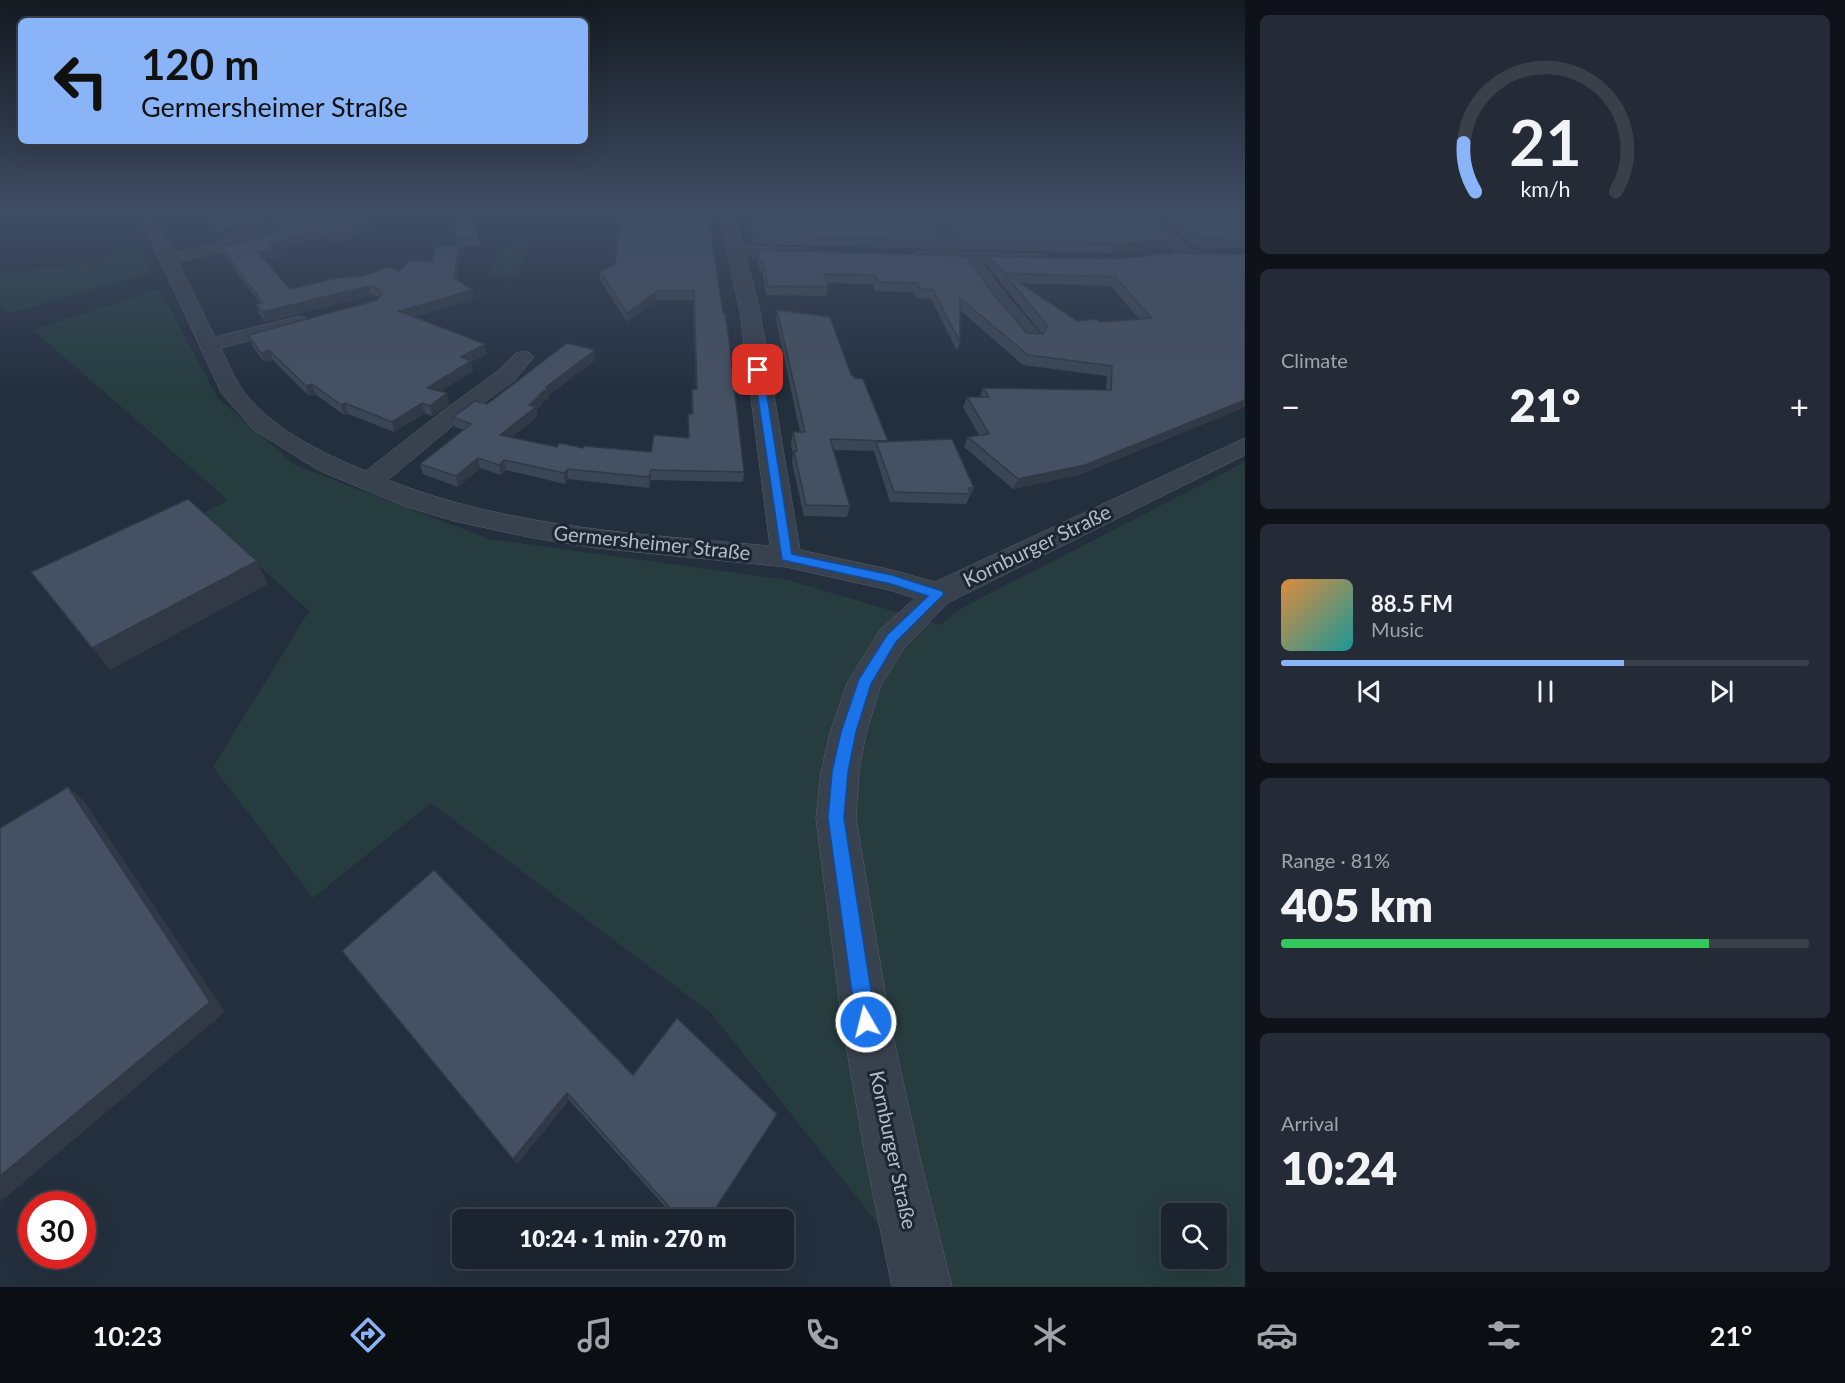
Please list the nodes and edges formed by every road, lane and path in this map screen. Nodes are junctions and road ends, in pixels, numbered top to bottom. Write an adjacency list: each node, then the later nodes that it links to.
1 (174, 272): 6 (street, Germersheimer Straße)
2 (741, 272): 10 (street)
3 (975, 272): 5 (street)
4 (318, 317): 6 (street)
5 (1032, 337)
6 (208, 345): 9 (street, Germersheimer Straße)
7 (523, 357): 9 (street)
8 (1245, 445): 11 (street, Kornburger Straße)
9 (368, 483): 10 (street, Germersheimer Straße)
10 (786, 557): 11 (street, Germersheimer Straße)
11 (938, 594): 12 (street, Kornburger Straße)
12 (922, 1287)

